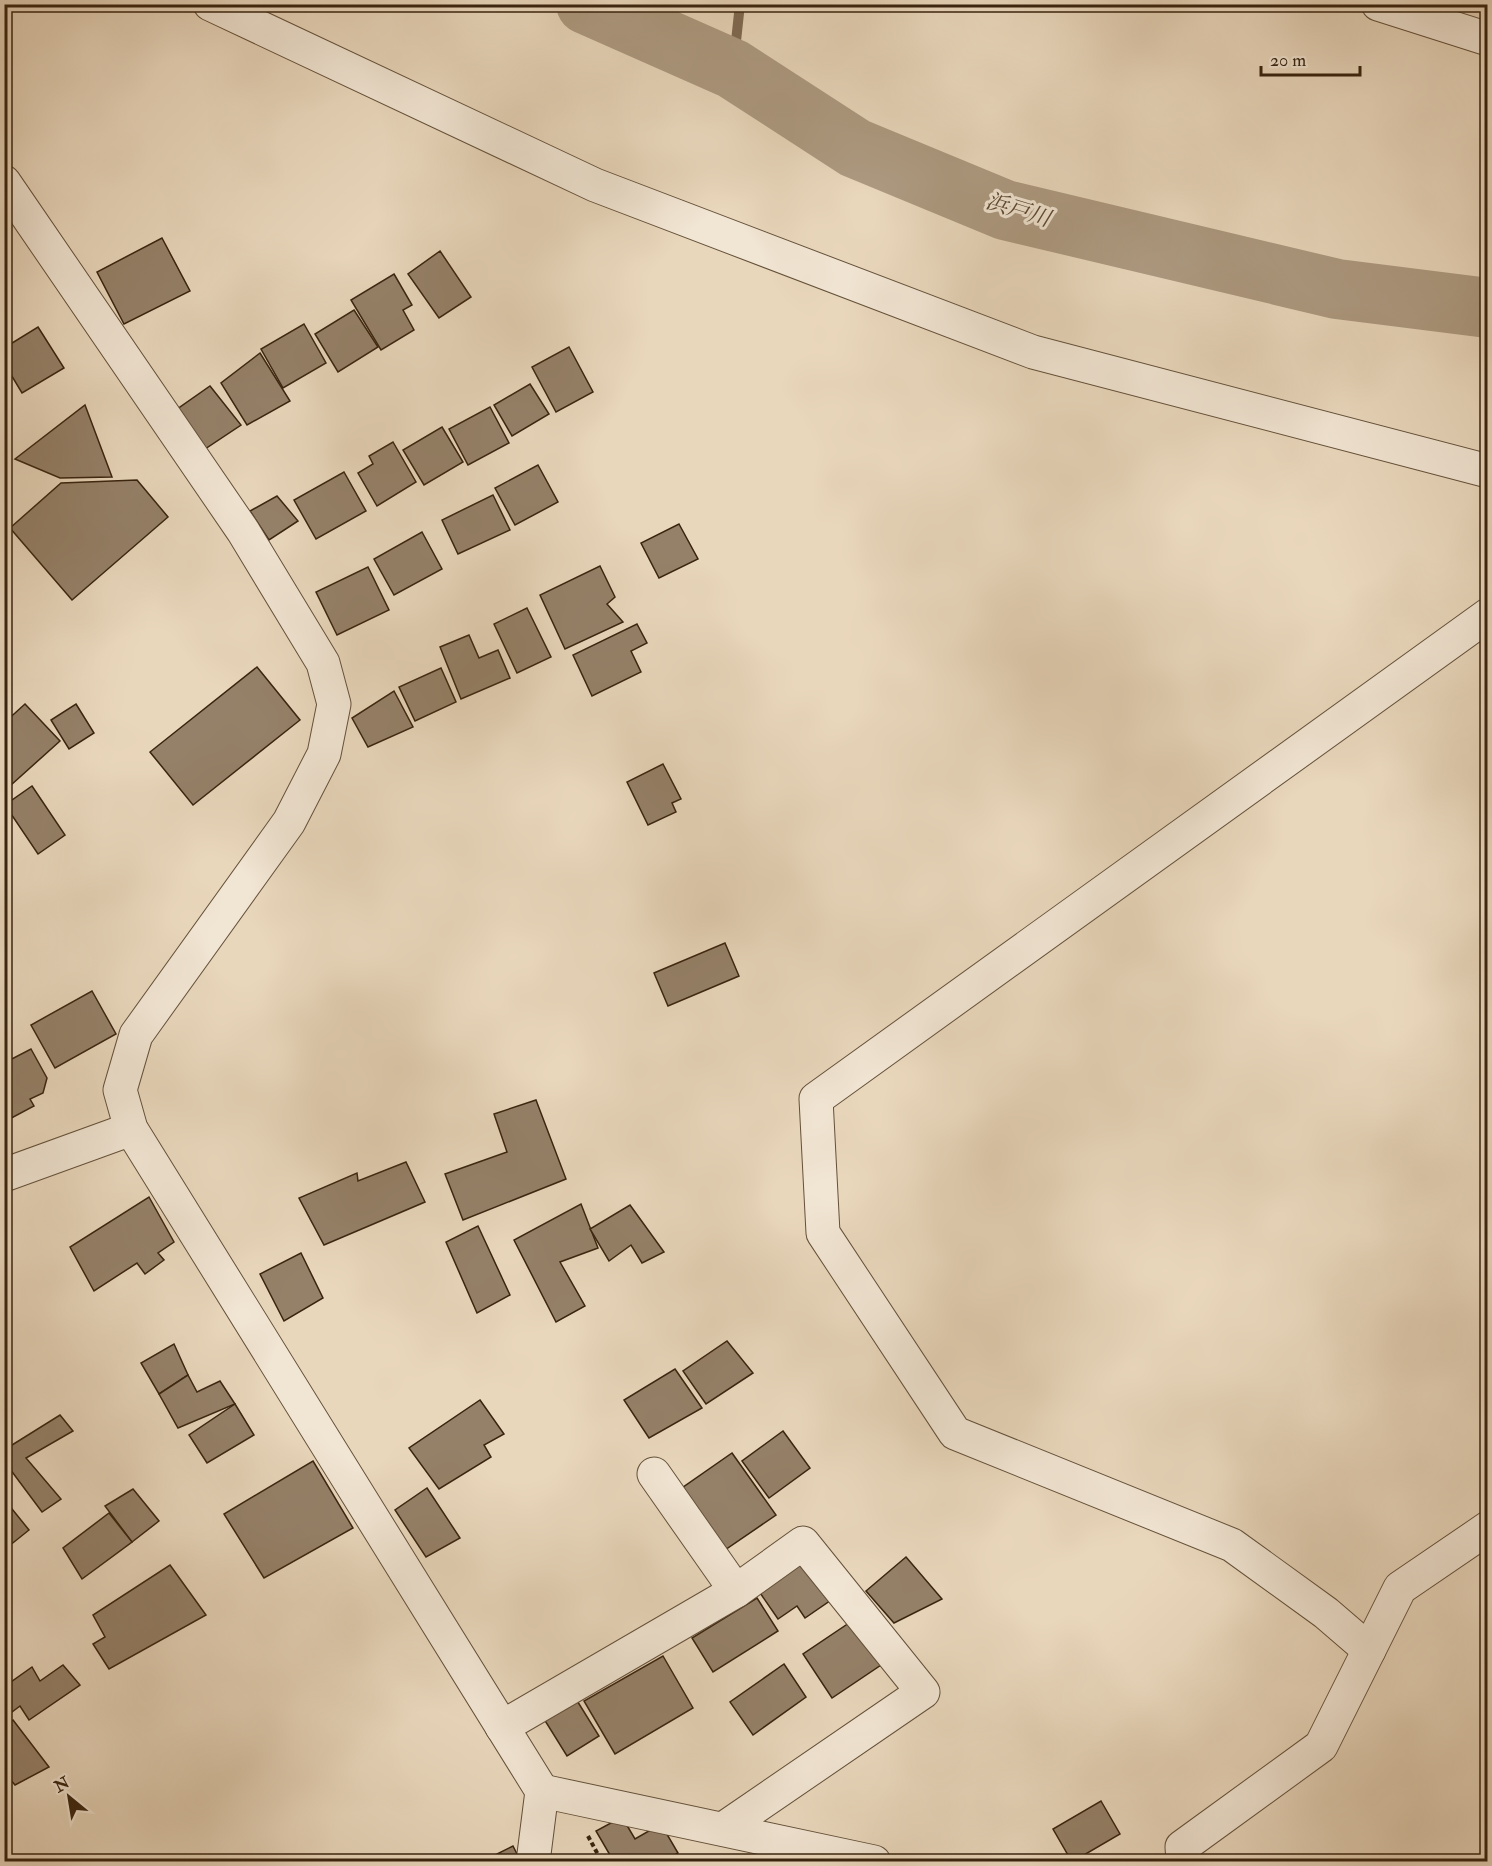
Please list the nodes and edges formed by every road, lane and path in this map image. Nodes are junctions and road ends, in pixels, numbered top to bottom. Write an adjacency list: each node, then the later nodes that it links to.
1 (210, 4): 5 (street)
2 (1378, 4): 3 (street)
3 (1488, 39)
4 (4, 182): 7 (street)
5 (1488, 471)
6 (1488, 615): 12 (street)
7 (131, 1129): 8 (street); 13 (street)
8 (4, 1175)
9 (654, 1474): 11 (street)
10 (1488, 1528): 12 (street)
11 (736, 1591): 13 (street); 15 (street)
12 (1369, 1650): 18 (street)
13 (502, 1727): 14 (street)
14 (542, 1791): 15 (street); 16 (street)
15 (723, 1829): 17 (street)
16 (533, 1862)
17 (874, 1862)
18 (1183, 1862)

